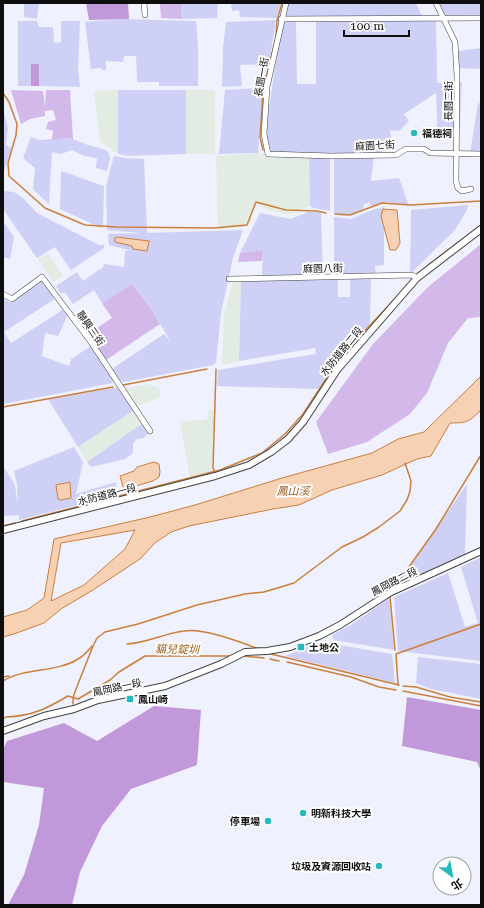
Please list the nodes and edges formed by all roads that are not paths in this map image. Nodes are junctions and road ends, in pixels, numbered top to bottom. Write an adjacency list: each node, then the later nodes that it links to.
1 (144, 3): 4 (street)
2 (286, 3): 7 (street, 長園一街)
3 (436, 3): 5 (street, 長園二街)
4 (145, 15)
5 (443, 18): 6 (street); 7 (street); 9 (street, 長園二街)
6 (481, 18)
7 (281, 19): 8 (street, 長園一街)
8 (268, 154): 9 (street, 麻園七街)
9 (457, 154): 10 (street, 麻園七街); 11 (street, 長園二街)
10 (481, 154)
11 (471, 189)
12 (481, 229): 13 (street, 水防道路二段)
13 (415, 277): 14 (street, 麻園八街); 17 (street, 水防道路二段)
14 (229, 279)
15 (3, 294): 16 (street, 聯興三街)
16 (150, 431)
17 (215, 476): 18 (street, 水防道路一段)
18 (3, 530)
19 (481, 551): 20 (street, 鳳岡路二段)
20 (319, 636): 21 (street, 鳳岡路一段)
21 (3, 731)

